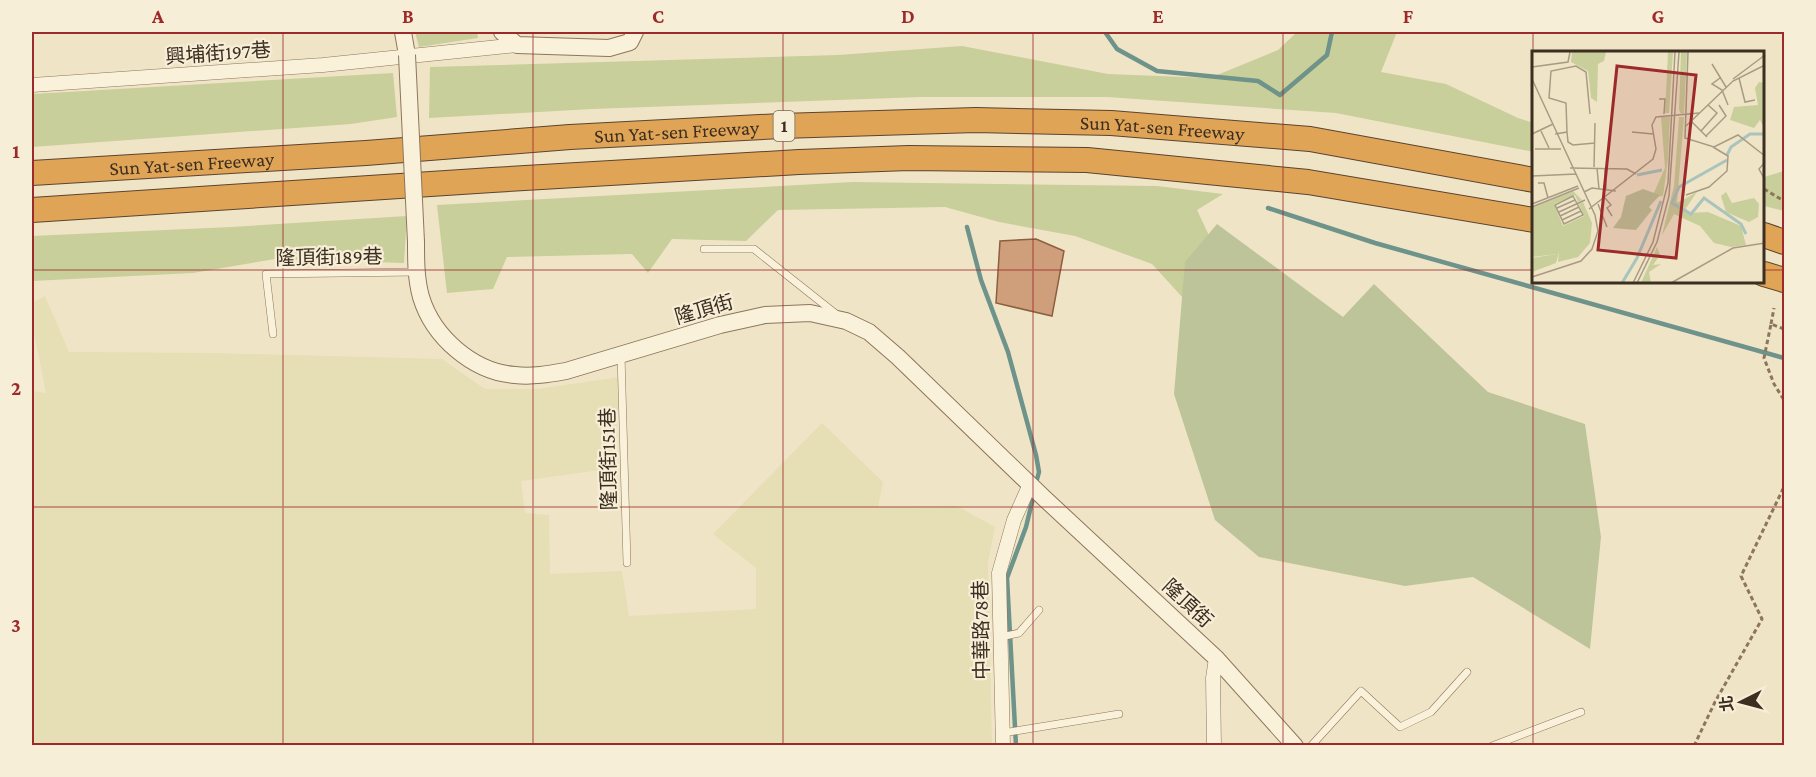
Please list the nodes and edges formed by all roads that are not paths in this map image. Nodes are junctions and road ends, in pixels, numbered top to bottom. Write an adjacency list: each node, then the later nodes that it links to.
1 (403, 32): 5 (street, 隆頂街)
2 (502, 32): 4 (street)
3 (635, 32): 4 (street)
4 (519, 41): 5 (street, 興埔街197巷)
5 (407, 55): 6 (street, 興埔街197巷); 14 (street, 隆頂街, bridge)
6 (32, 85)
7 (32, 173): 8 (highway, Sun Yat-sen Freeway / 1)
8 (1532, 180)
9 (32, 210): 10 (highway, Sun Yat-sen Freeway / 1)
10 (1532, 220)
11 (1765, 235): 12 (highway)
12 (1785, 242)
13 (704, 249): 17 (lane)
14 (416, 272): 18 (lane, 隆頂街189巷); 19 (street, 隆頂街)
15 (1765, 274): 16 (highway)
16 (1785, 280)
17 (846, 321): 19 (street, 隆頂街); 20 (street, 隆頂街)
18 (273, 334)
19 (621, 355): 21 (lane, 隆頂街151巷)
20 (1030, 484): 23 (street, 中華路78巷); 24 (street, 隆頂街)
21 (627, 563)
22 (1039, 610): 23 (lane)
23 (1001, 636): 28 (street, 中華路78巷)
24 (1216, 658): 29 (street); 30 (street, 隆頂街)
25 (1467, 672): 31 (lane)
26 (1581, 712): 32 (lane)
27 (1119, 714): 28 (lane)
28 (1004, 737)
29 (1214, 746)
30 (1295, 746)
31 (1311, 746)
32 (1492, 746)

